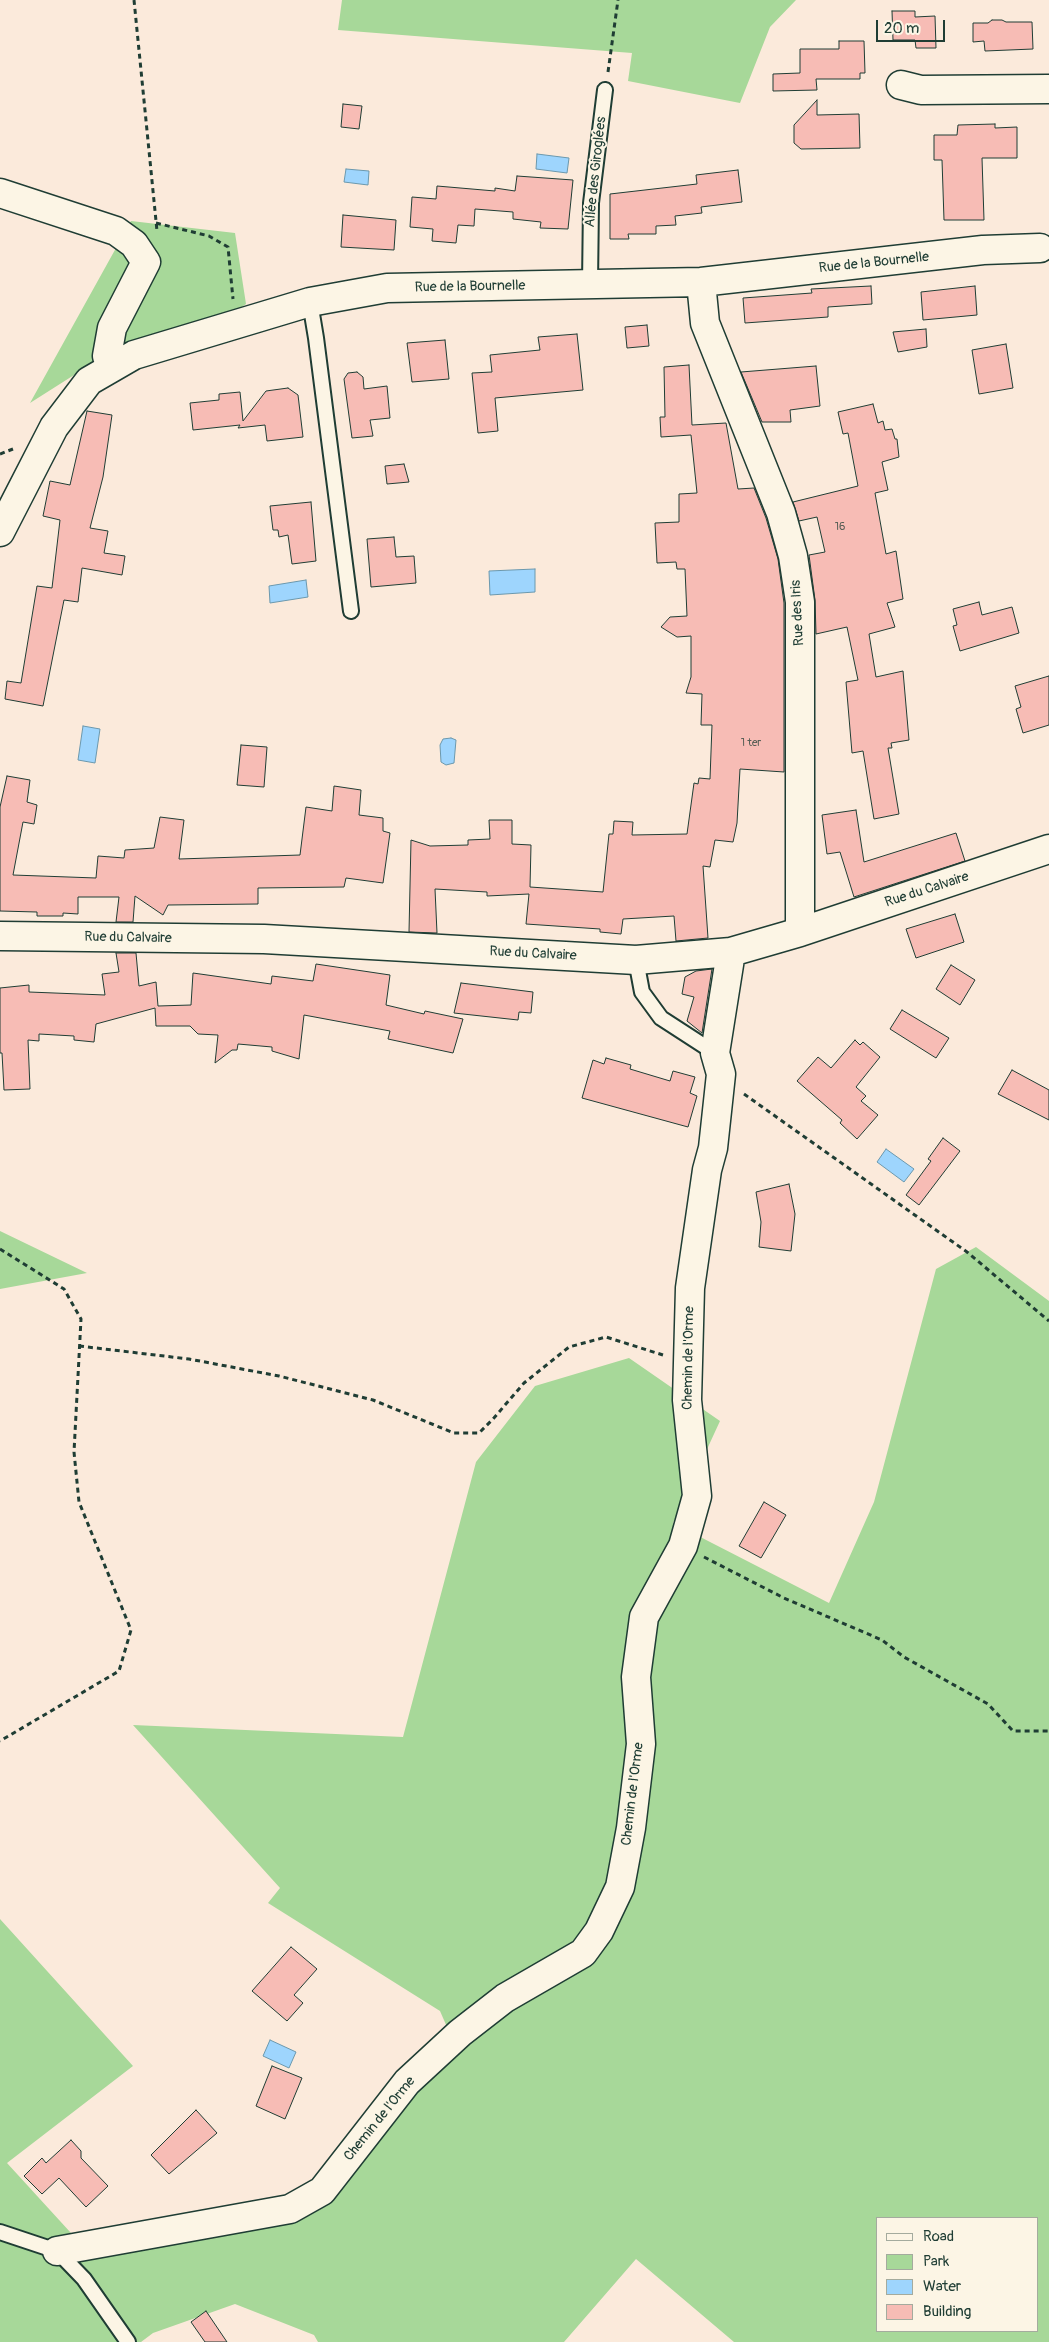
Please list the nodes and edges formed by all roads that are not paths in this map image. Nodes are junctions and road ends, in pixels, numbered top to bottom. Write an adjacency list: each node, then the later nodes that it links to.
1 (901, 85): 2 (street)
2 (1049, 89)
3 (605, 90): 7 (lane, Allée des Giroglées)
4 (0, 193): 9 (street)
5 (1046, 247): 6 (street, Rue de la Bournelle)
6 (701, 282): 7 (street, Rue de la Bournelle); 13 (street, Rue des Iris)
7 (590, 284): 8 (street, Rue de la Bournelle)
8 (310, 302): 9 (street, Rue de la Bournelle); 11 (lane)
9 (110, 368): 10 (street, Rue de la Bournelle)
10 (0, 532)
11 (351, 611)
12 (1049, 849): 13 (street, Rue du Calvaire)
13 (800, 932): 15 (street, Rue du Calvaire)
14 (0, 936): 16 (street, Rue du Calvaire)
15 (730, 952): 16 (street, Rue du Calvaire); 17 (street, Chemin de l'Orme)
16 (636, 960): 17 (lane)
17 (718, 1063): 19 (street, Chemin de l'Orme)
18 (0, 2232): 19 (lane)
19 (57, 2251): 20 (lane)
20 (128, 2342)

